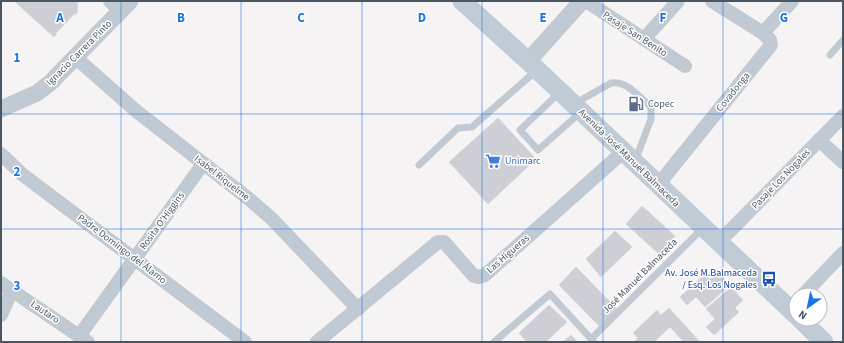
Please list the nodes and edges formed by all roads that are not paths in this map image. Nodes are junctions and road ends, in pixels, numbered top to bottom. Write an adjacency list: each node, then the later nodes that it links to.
1 (462, 1): 13 (main road, Avenida José Manuel Balmaceda)
2 (582, 1): 13 (street)
3 (586, 1): 9 (street, Pasaje San Benito)
4 (678, 1): 9 (street)
5 (712, 1): 8 (street)
6 (792, 1): 8 (street)
7 (120, 4): 12 (street, Ignacio Carrera Pinto)
8 (763, 34): 24 (street, Covadonga)
9 (644, 39): 14 (street, Pasaje San Benito)
10 (843, 40): 11 (lane)
11 (830, 55)
12 (75, 57): 16 (street, Ignacio Carrera Pinto); 22 (street, Isabel Riquelme)
13 (533, 65): 15 (main road, Avenida José Manuel Balmaceda); 23 (lane)
14 (685, 66)
15 (572, 103): 15 (lane); 20 (main road, Avenida José Manuel Balmaceda); 20 (lane)
16 (1, 109)
17 (843, 116): 18 (street, Pasaje Los Nogales)
18 (819, 140): 21 (street); 26 (street, Pasaje Los Nogales)
19 (1, 154): 28 (street, Padre Domingo del Álamo)
20 (629, 158): 24 (main road, Avenida José Manuel Balmaceda); 32 (street, Las Higueras)
21 (843, 162)
22 (203, 164): 28 (street, Rosita O'Higgins); 32 (street, Isabel Riquelme)
23 (419, 165)
24 (658, 185): 25 (main road, Avenida José Manuel Balmaceda)
25 (703, 228): 26 (main road, Avenida José Manuel Balmaceda); 36 (lane, José Manuel Balmaceda)
26 (719, 242): 31 (main road, Avenida José Manuel Balmaceda)
27 (843, 253): 30 (street)
28 (135, 259): 35 (street, Rosita O'Higgins); 37 (street, Padre Domingo del Álamo)
29 (6, 287): 33 (street); 35 (street, Lautaro)
30 (811, 287)
31 (788, 306)
32 (358, 309): 38 (street, Las Higueras)
33 (1, 315)
34 (810, 327): 40 (main road, Avenida José Manuel Balmaceda)
35 (84, 339)
36 (592, 341): 39 (lane)
37 (245, 342)
38 (317, 342)
39 (494, 342)
40 (824, 342)

